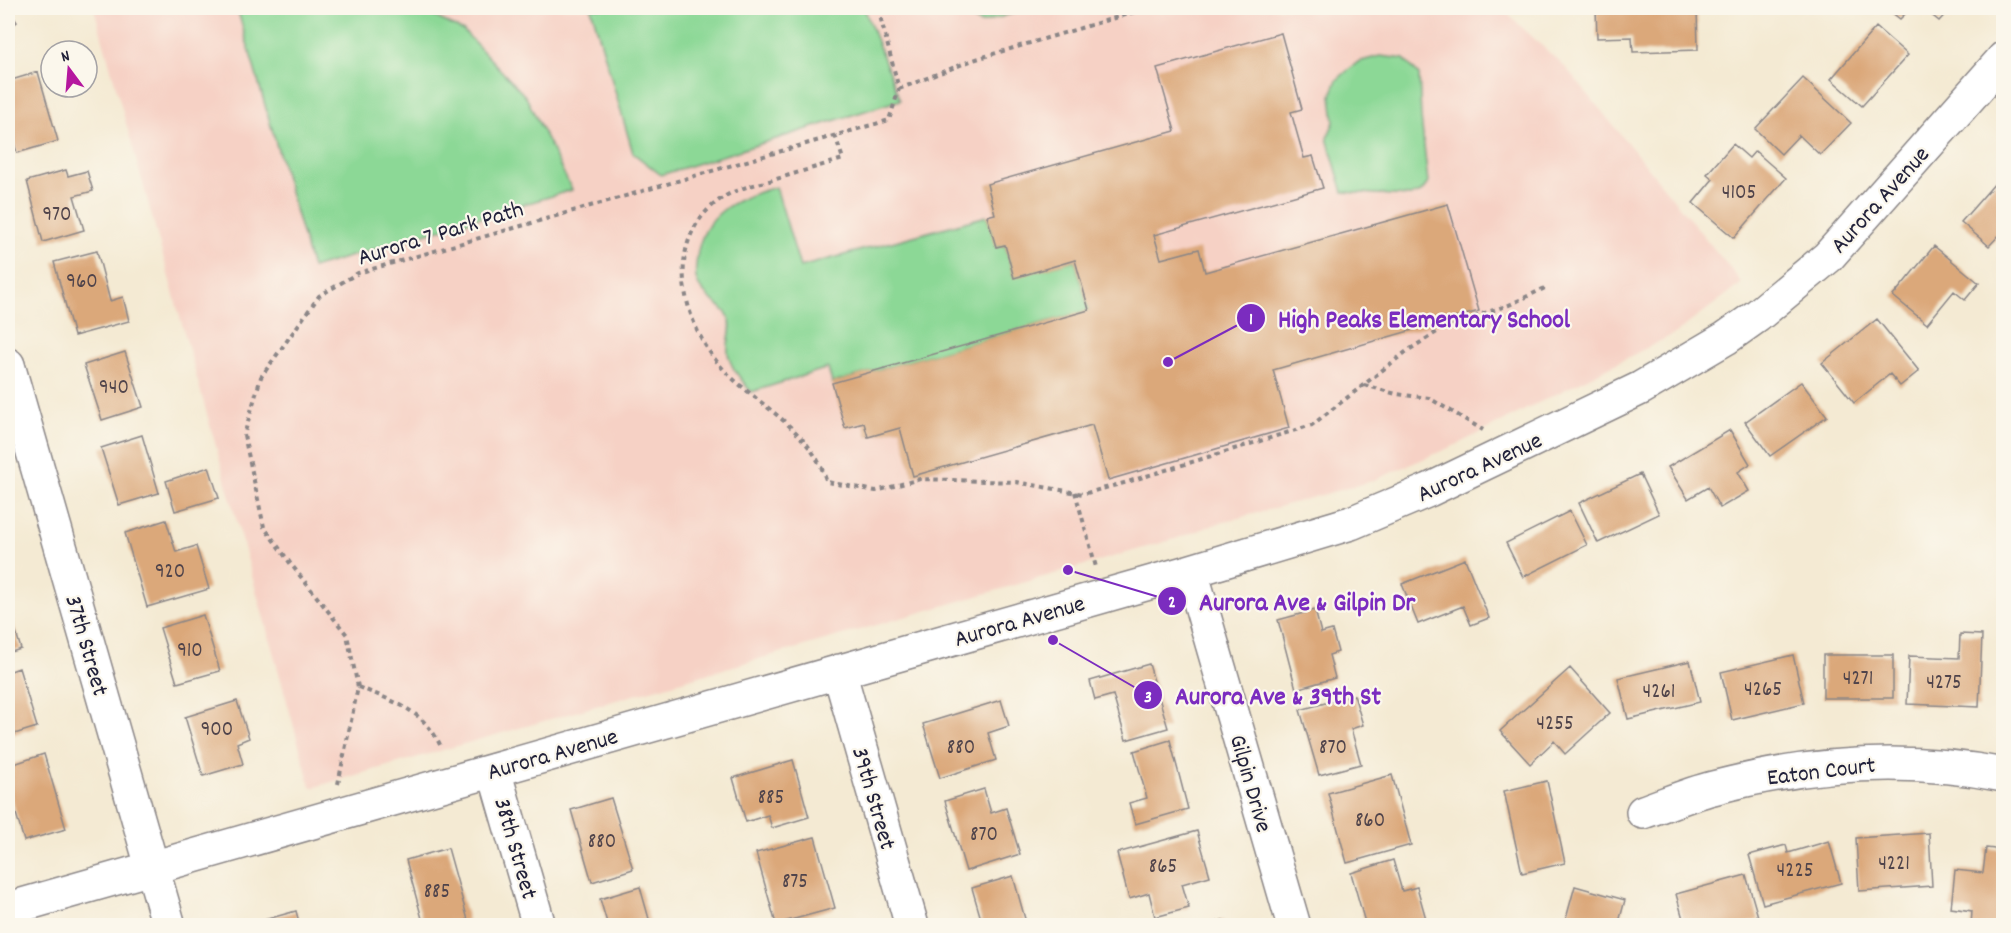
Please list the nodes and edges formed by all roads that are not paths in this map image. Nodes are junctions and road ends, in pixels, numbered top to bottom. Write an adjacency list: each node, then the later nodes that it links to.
1 (2004, 58): 3 (street, Aurora Avenue)
2 (8, 364): 8 (street, 37th Street)
3 (1191, 572): 4 (street, Aurora Avenue); 13 (street, Gilpin Drive)
4 (838, 671): 5 (street, Aurora Avenue); 12 (street, 39th Street)
5 (494, 770): 8 (street, Aurora Avenue); 11 (street, 38th Street)
6 (2004, 775): 7 (street, Eaton Court)
7 (1643, 812)
8 (152, 868): 9 (street, Aurora Avenue); 10 (street, 37th Street)
9 (8, 909)
10 (169, 926)
11 (539, 926)
12 (912, 926)
13 (1294, 926)

